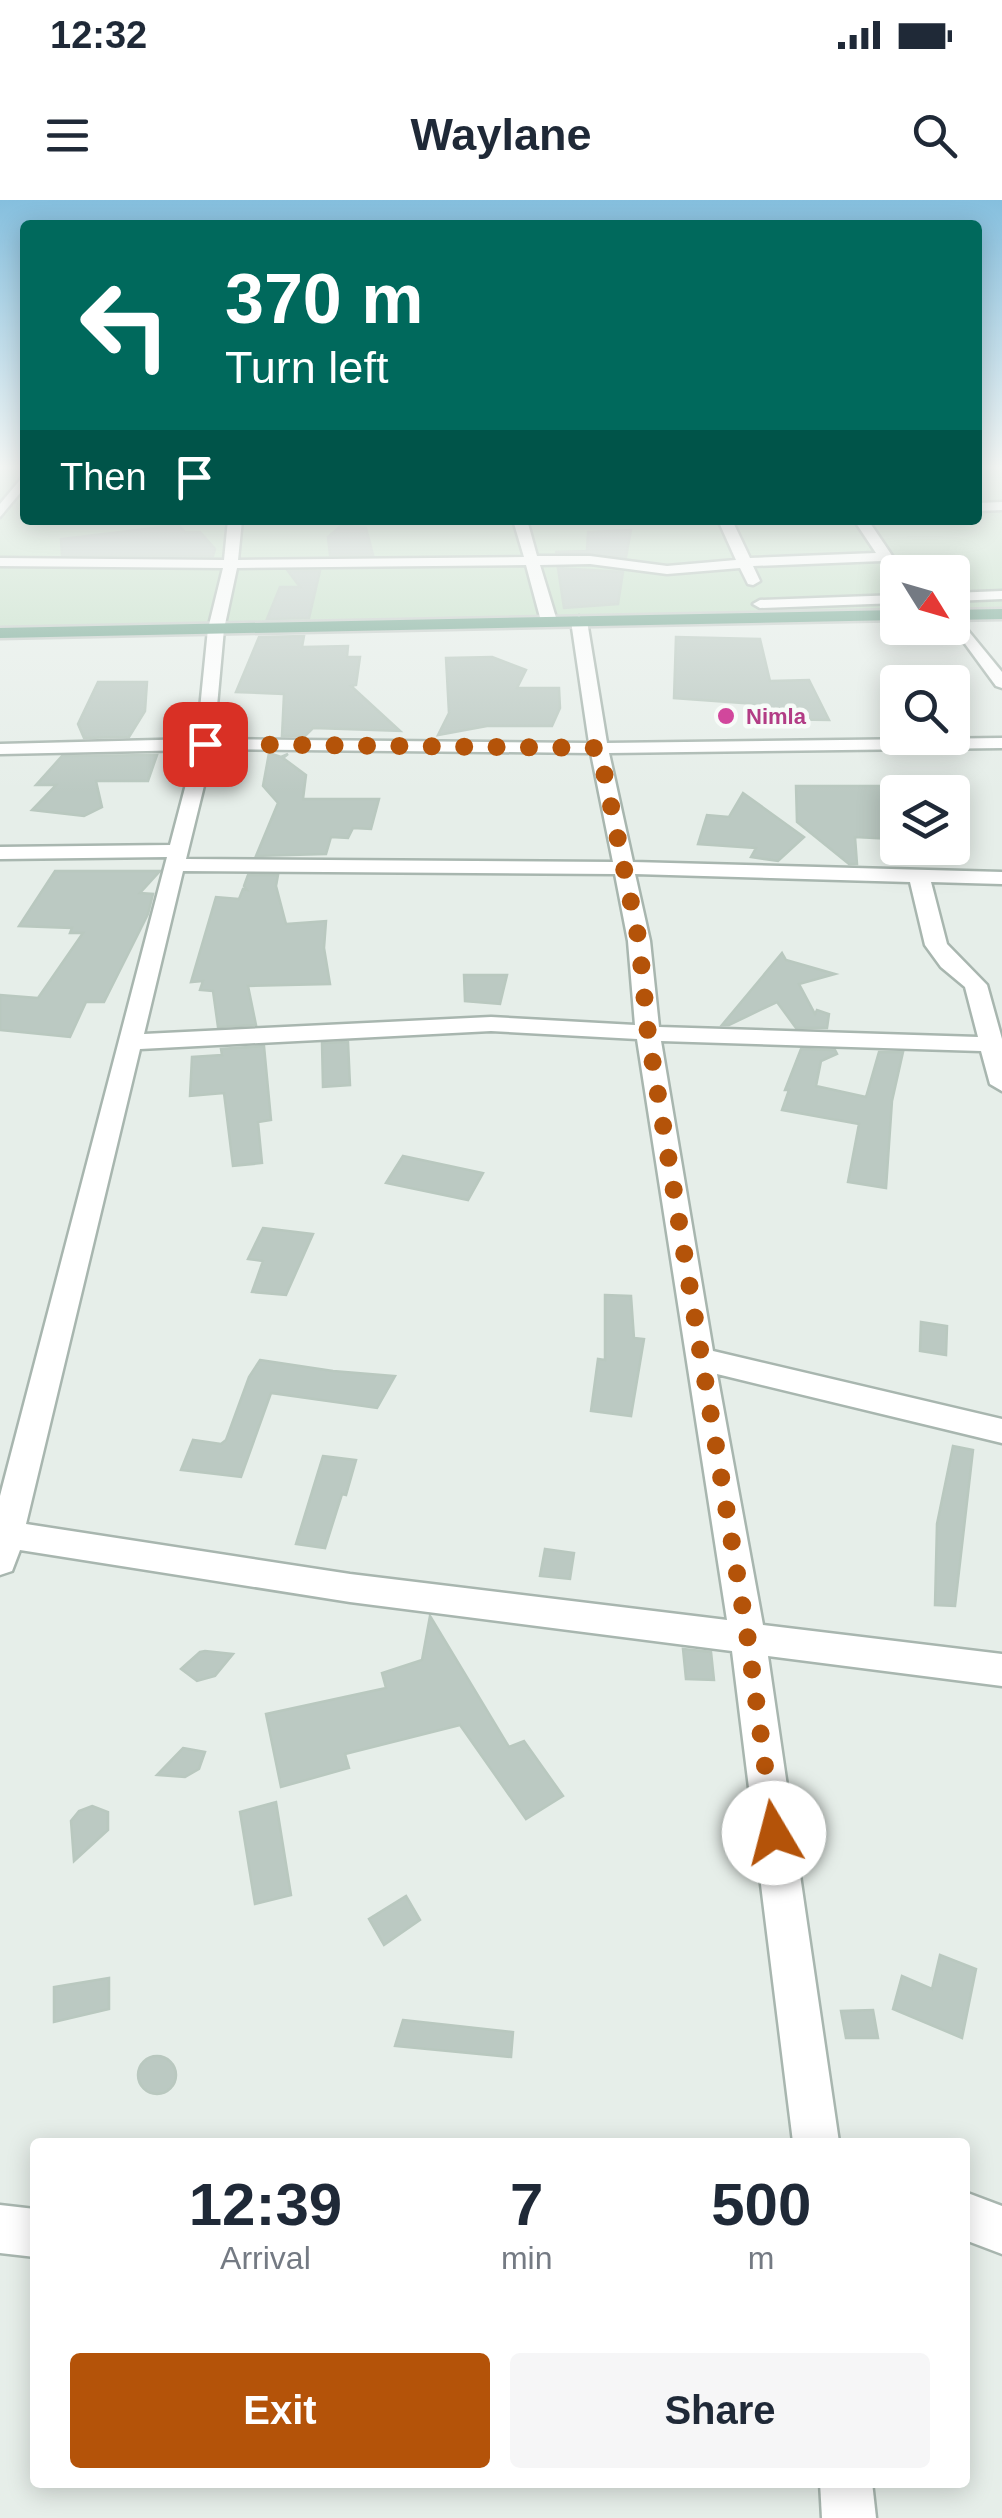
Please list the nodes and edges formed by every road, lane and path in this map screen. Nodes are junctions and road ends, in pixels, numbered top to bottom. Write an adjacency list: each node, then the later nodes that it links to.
1 (229, 577): 12 (street)
2 (541, 577): 11 (street)
3 (751, 577): 7 (street)
4 (1002, 595): 5 (street)
5 (970, 596)
6 (880, 600): 7 (street)
7 (762, 611): 9 (main road); 11 (main road)
8 (1002, 614): 10 (main road)
9 (880, 615)
10 (970, 615)
11 (564, 621): 12 (main road); 19 (street)
12 (216, 630): 13 (main road); 17 (street)
13 (0, 633)
14 (970, 639): 15 (street)
15 (1002, 683)
16 (1002, 743): 19 (street)
17 (205, 744): 18 (street); 19 (street); 21 (street)
18 (0, 748)
19 (599, 748): 22 (street)
20 (0, 853): 21 (street)
21 (174, 858): 22 (street); 26 (street)
22 (623, 868): 23 (street); 25 (street)
23 (919, 875): 24 (street); 27 (street)
24 (1002, 878)
25 (648, 1034): 26 (street); 27 (street); 29 (street)
26 (130, 1042): 31 (street)
27 (994, 1044): 28 (street)
28 (1002, 1084)
29 (702, 1359): 30 (street); 32 (street)
30 (1002, 1430)
31 (3, 1542): 32 (street)
32 (748, 1640): 33 (street); 34 (street)
33 (1002, 1670)
34 (815, 2138)
35 (970, 2218): 37 (street)
36 (0, 2229): 38 (street)
37 (1002, 2230)
38 (30, 2232)
39 (847, 2488): 40 (street)
40 (850, 2518)

